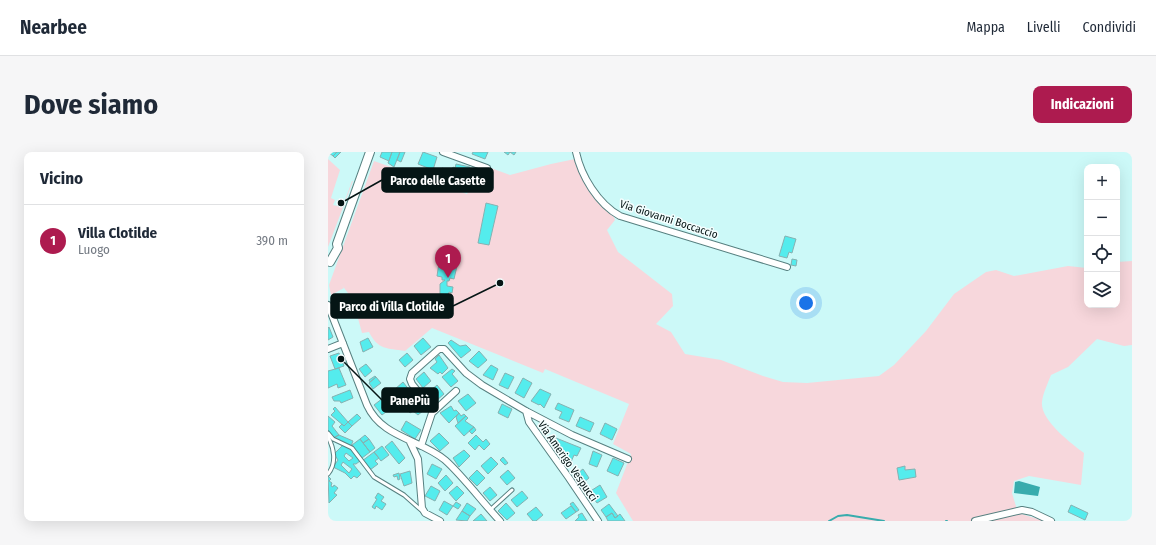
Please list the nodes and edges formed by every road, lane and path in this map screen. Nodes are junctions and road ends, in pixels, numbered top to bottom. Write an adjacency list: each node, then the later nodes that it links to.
1 (370, 152): 5 (street)
2 (443, 152): 4 (street)
3 (576, 152): 6 (street, Via Giovanni Boccaccio)
4 (487, 168)
5 (329, 261)
6 (787, 267)
7 (328, 305): 8 (street)
8 (343, 343): 9 (street); 15 (street)
9 (328, 349)
10 (456, 391): 12 (street)
11 (526, 411): 12 (street); 19 (street); 26 (street, Via Amerigo Vespucci)
12 (432, 413): 16 (street)
13 (328, 434): 23 (lane)
14 (328, 437): 20 (lane)
15 (410, 442): 16 (street); 18 (street)
16 (421, 446): 17 (street)
17 (429, 451): 18 (street); 22 (street)
18 (417, 455): 23 (street)
19 (628, 459)
20 (328, 474)
21 (512, 490): 22 (lane)
22 (490, 510): 25 (street)
23 (425, 513): 24 (street)
24 (440, 521)
25 (500, 521)
26 (598, 521)
27 (975, 521): 28 (street)
28 (1051, 521)

